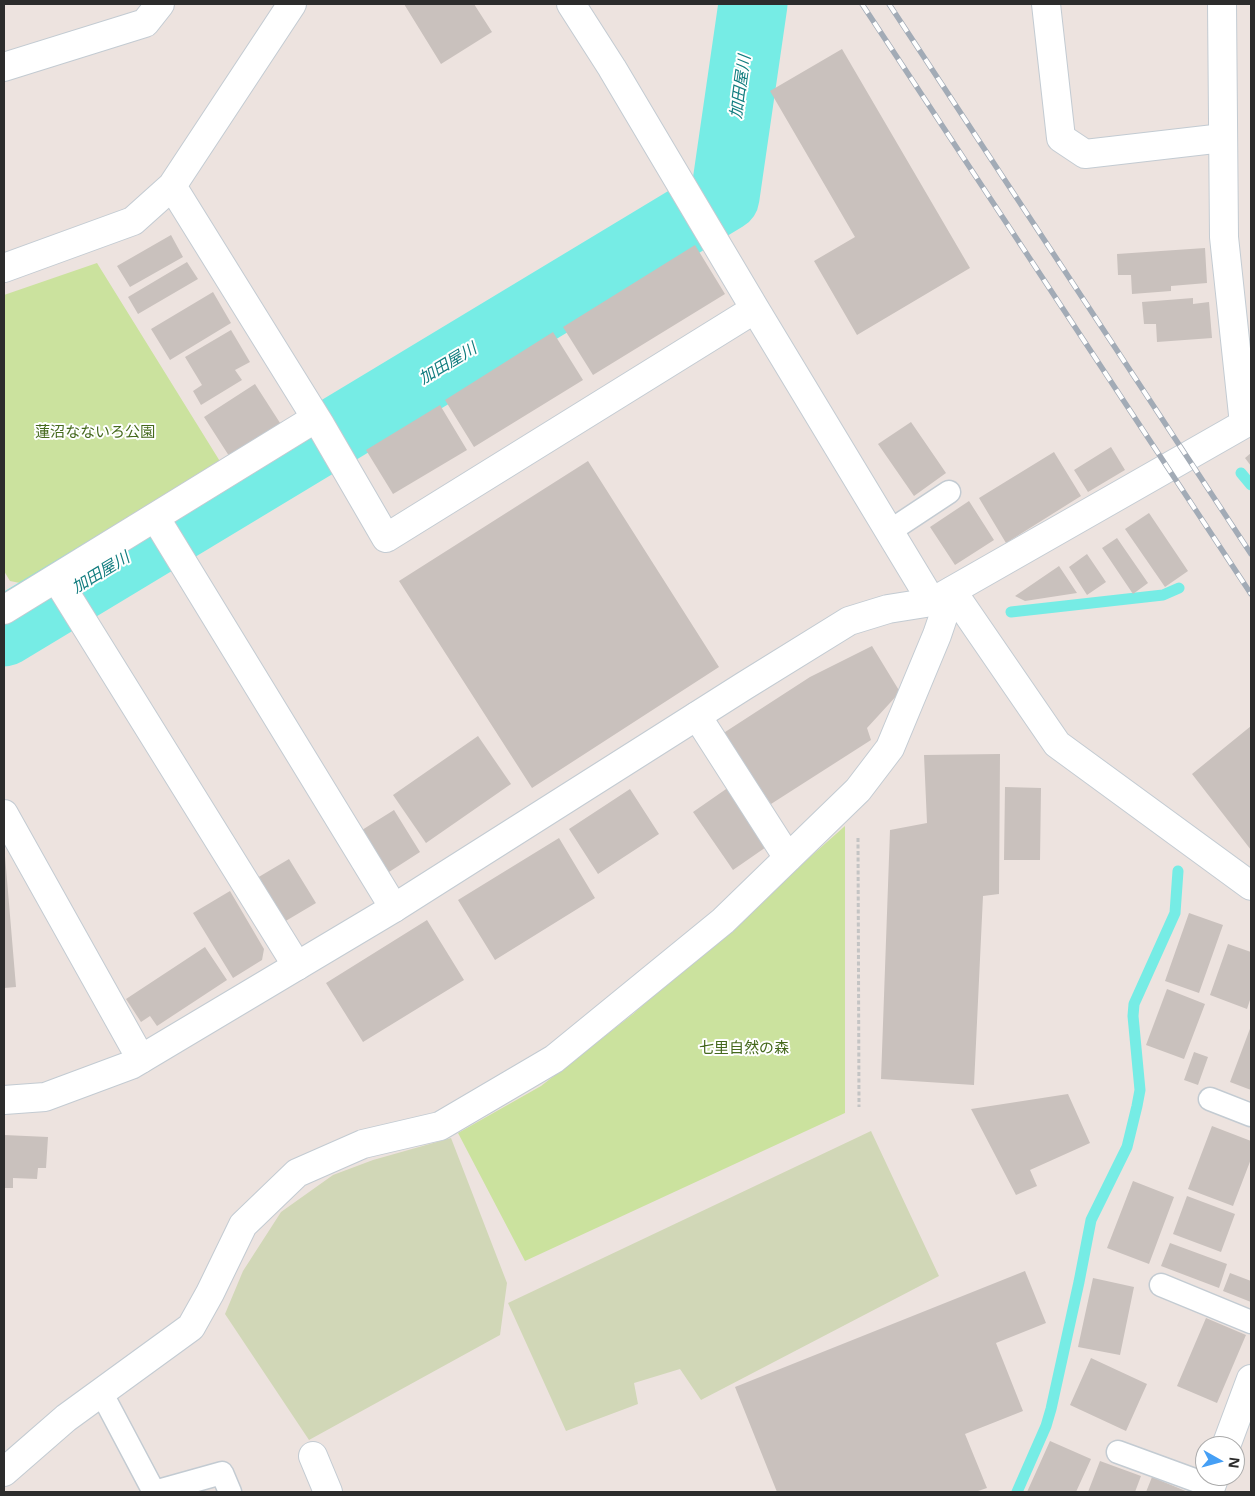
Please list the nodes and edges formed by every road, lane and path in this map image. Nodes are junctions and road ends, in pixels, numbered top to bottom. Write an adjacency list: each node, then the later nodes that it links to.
1 (160, 4): 6 (street)
2 (292, 4): 8 (street)
3 (571, 4): 10 (street)
4 (1046, 4): 7 (street)
5 (1222, 4): 7 (street)
6 (4, 68)
7 (1223, 138): 11 (street)
8 (172, 186): 9 (street); 12 (street)
9 (4, 268)
10 (755, 309): 12 (street); 15 (street)
11 (1248, 422): 17 (street)
12 (324, 431): 14 (street)
13 (949, 492): 15 (lane)
14 (155, 517): 16 (street); 24 (street)
15 (890, 532): 17 (street)
16 (56, 578): 18 (street); 25 (street)
17 (942, 596): 19 (street); 20 (street); 23 (street)
18 (6, 603)
19 (697, 716): 22 (street); 24 (street)
20 (858, 790): 22 (street); 29 (path)
21 (4, 814): 26 (street)
22 (788, 858): 34 (street)
23 (1251, 886)
24 (394, 908): 25 (street)
25 (297, 966): 26 (street)
26 (141, 1059): 28 (street)
27 (1210, 1099): 30 (lane)
28 (4, 1100)
29 (859, 1107)
30 (1251, 1115)
31 (1161, 1285): 32 (lane)
32 (1251, 1322)
33 (1251, 1379): 35 (street)
34 (101, 1392): 38 (street); 40 (lane)
35 (1230, 1436)
36 (1118, 1452): 39 (lane)
37 (313, 1456): 41 (street)
38 (4, 1472)
39 (1195, 1479)
40 (230, 1492)
41 (328, 1492)

